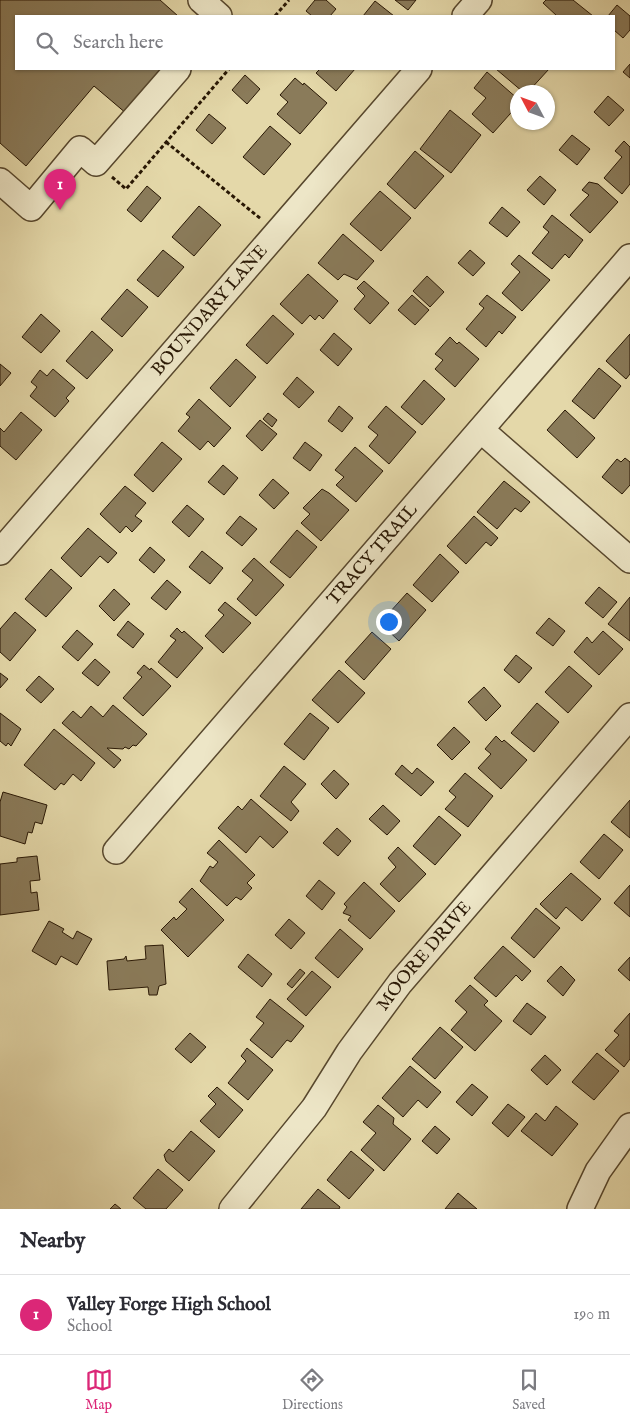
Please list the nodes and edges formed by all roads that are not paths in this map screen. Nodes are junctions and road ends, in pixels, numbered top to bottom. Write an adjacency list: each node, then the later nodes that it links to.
1 (201, 0): 3 (street)
2 (479, 0): 4 (street)
3 (218, 15)
4 (465, 15)
5 (177, 70): 7 (street)
6 (418, 70): 10 (street, BOUNDARY LANE)
7 (0, 181)
8 (630, 257): 9 (street, TRACY TRAIL)
9 (481, 430): 11 (street); 13 (street, TRACY TRAIL)
10 (0, 552)
11 (630, 560)
12 (630, 716): 15 (street, MOORE DRIVE)
13 (116, 851)
14 (630, 1126): 16 (street)
15 (232, 1209)
16 (580, 1209)

